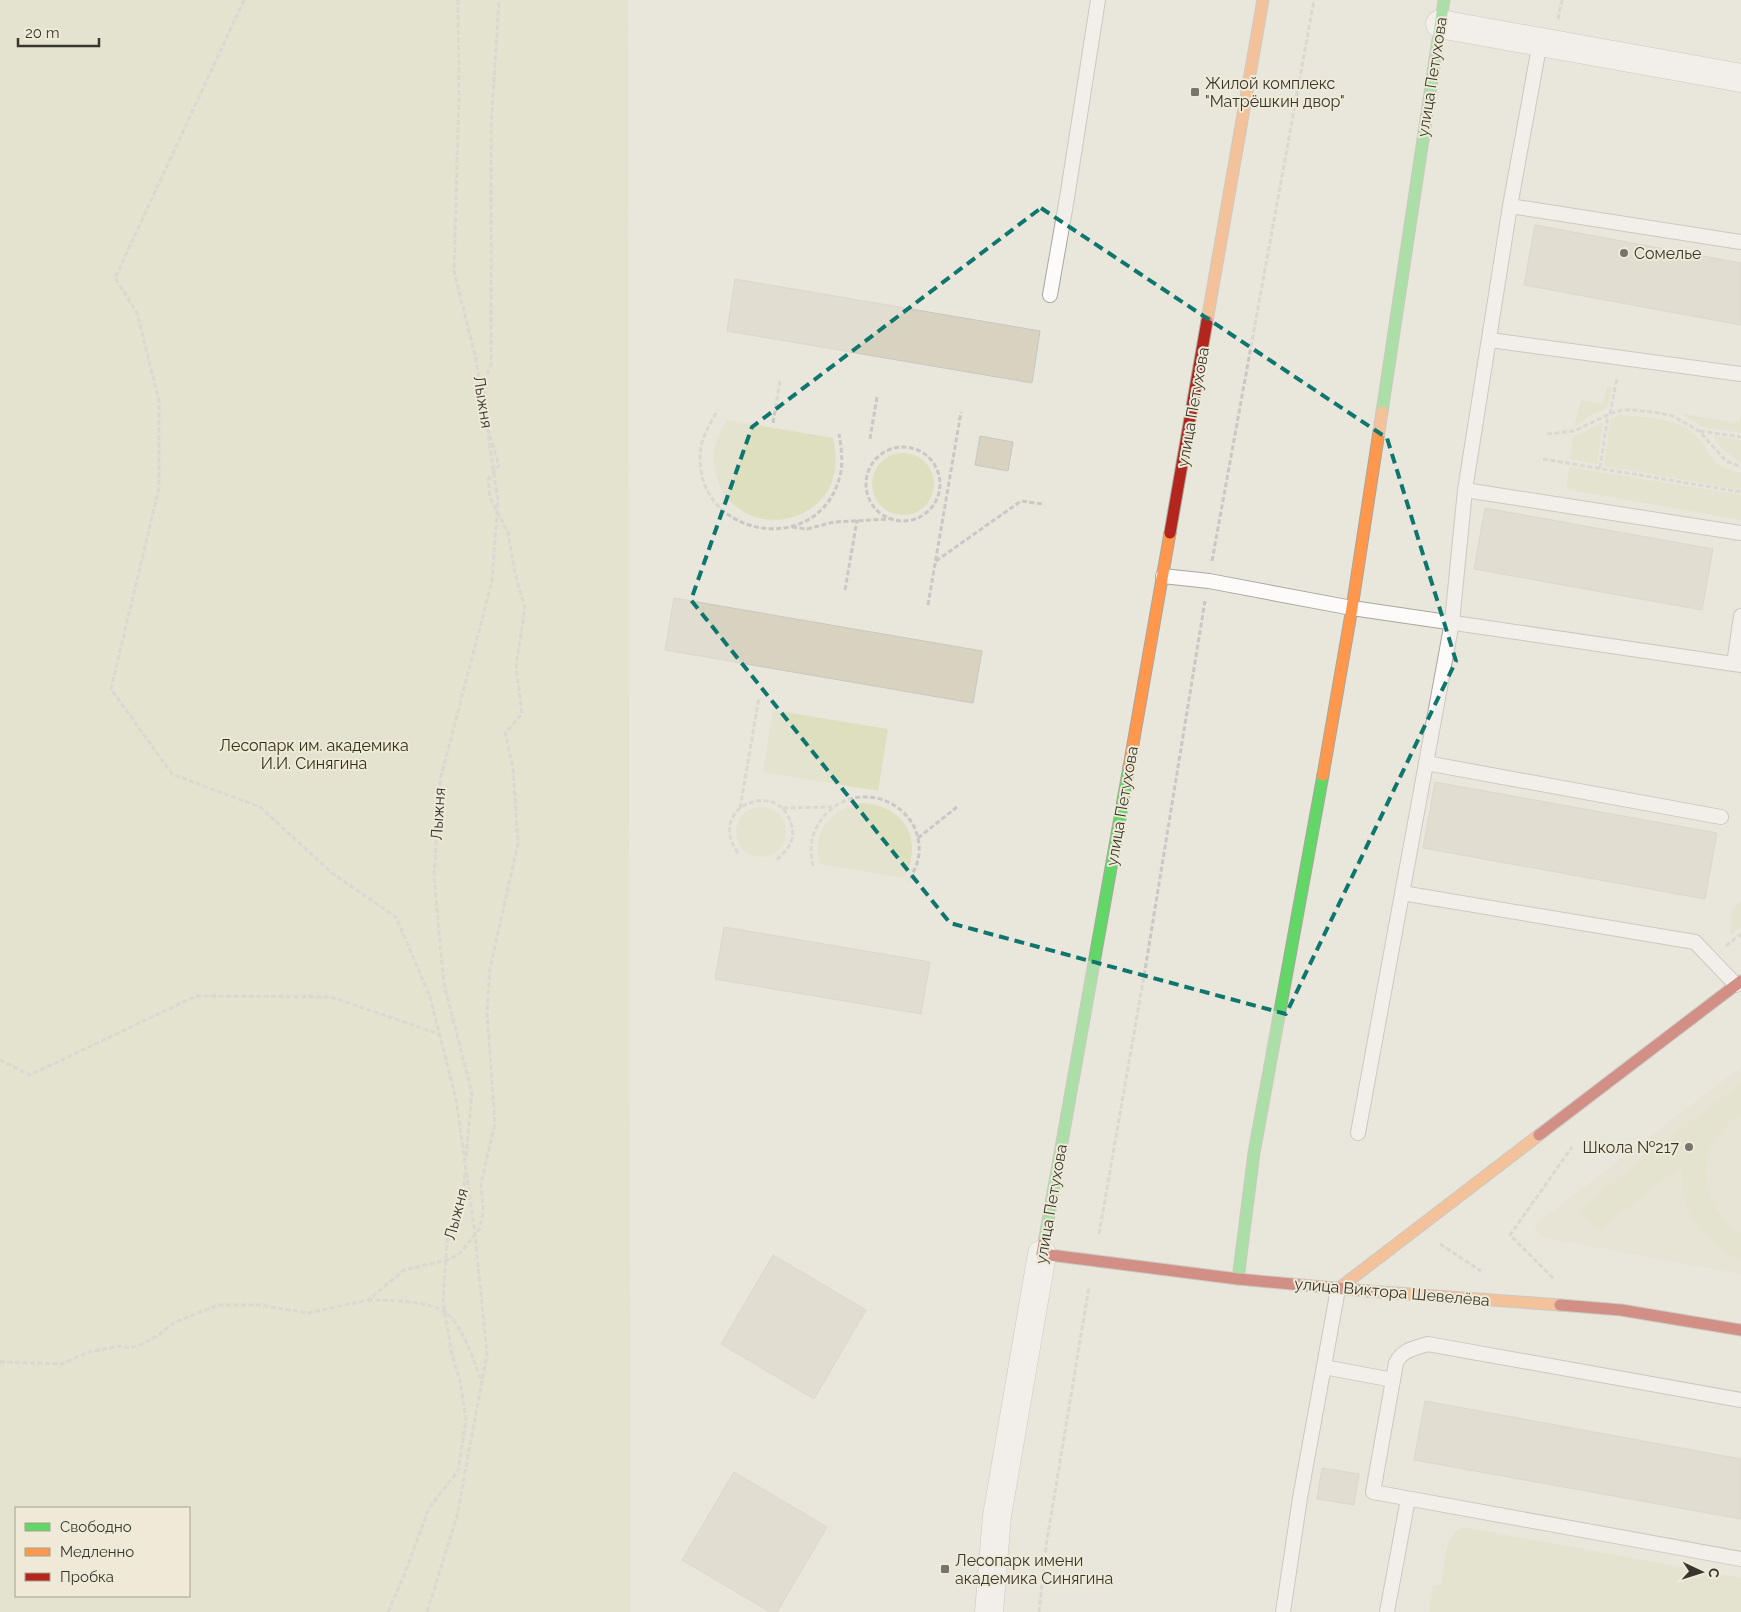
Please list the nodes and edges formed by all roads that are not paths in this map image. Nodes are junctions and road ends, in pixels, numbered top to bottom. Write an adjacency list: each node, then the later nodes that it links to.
1 (1098, 0): 8 (lane)
2 (1263, 0): 13 (street, улица Петухова)
3 (1442, 12): 4 (street); 14 (street, улица Петухова)
4 (1540, 42): 5 (street); 6 (lane)
5 (1741, 78)
6 (1510, 206): 7 (lane); 9 (lane)
7 (1741, 242)
8 (1050, 295)
9 (1490, 340): 10 (lane); 11 (lane)
10 (1741, 374)
11 (1465, 490): 12 (lane); 16 (lane)
12 (1741, 533)
13 (1163, 576): 14 (lane); 23 (street, улица Петухова)
14 (1352, 608): 16 (lane); 24 (street, улица Петухова)
15 (1741, 616): 17 (lane)
16 (1452, 622): 17 (lane); 18 (lane)
17 (1738, 664)
18 (1426, 763): 19 (lane); 20 (lane)
19 (1721, 817)
20 (1402, 893): 21 (lane); 22 (lane)
21 (1738, 983): 25 (street)
22 (1358, 1133)
23 (1042, 1254): 24 (street, улица Виктора Шевелёва); 32 (street, улица Петухова)
24 (1238, 1279): 25 (street, улица Виктора Шевелёва)
25 (1338, 1289): 26 (street, улица Виктора Шевелёва); 27 (lane)
26 (1741, 1330)
27 (1324, 1368): 28 (lane); 33 (lane)
28 (1393, 1380): 29 (lane); 30 (lane)
29 (1741, 1400)
30 (1408, 1499): 31 (lane); 34 (lane)
31 (1741, 1559)
32 (989, 1612)
33 (1283, 1612)
34 (1387, 1612)

